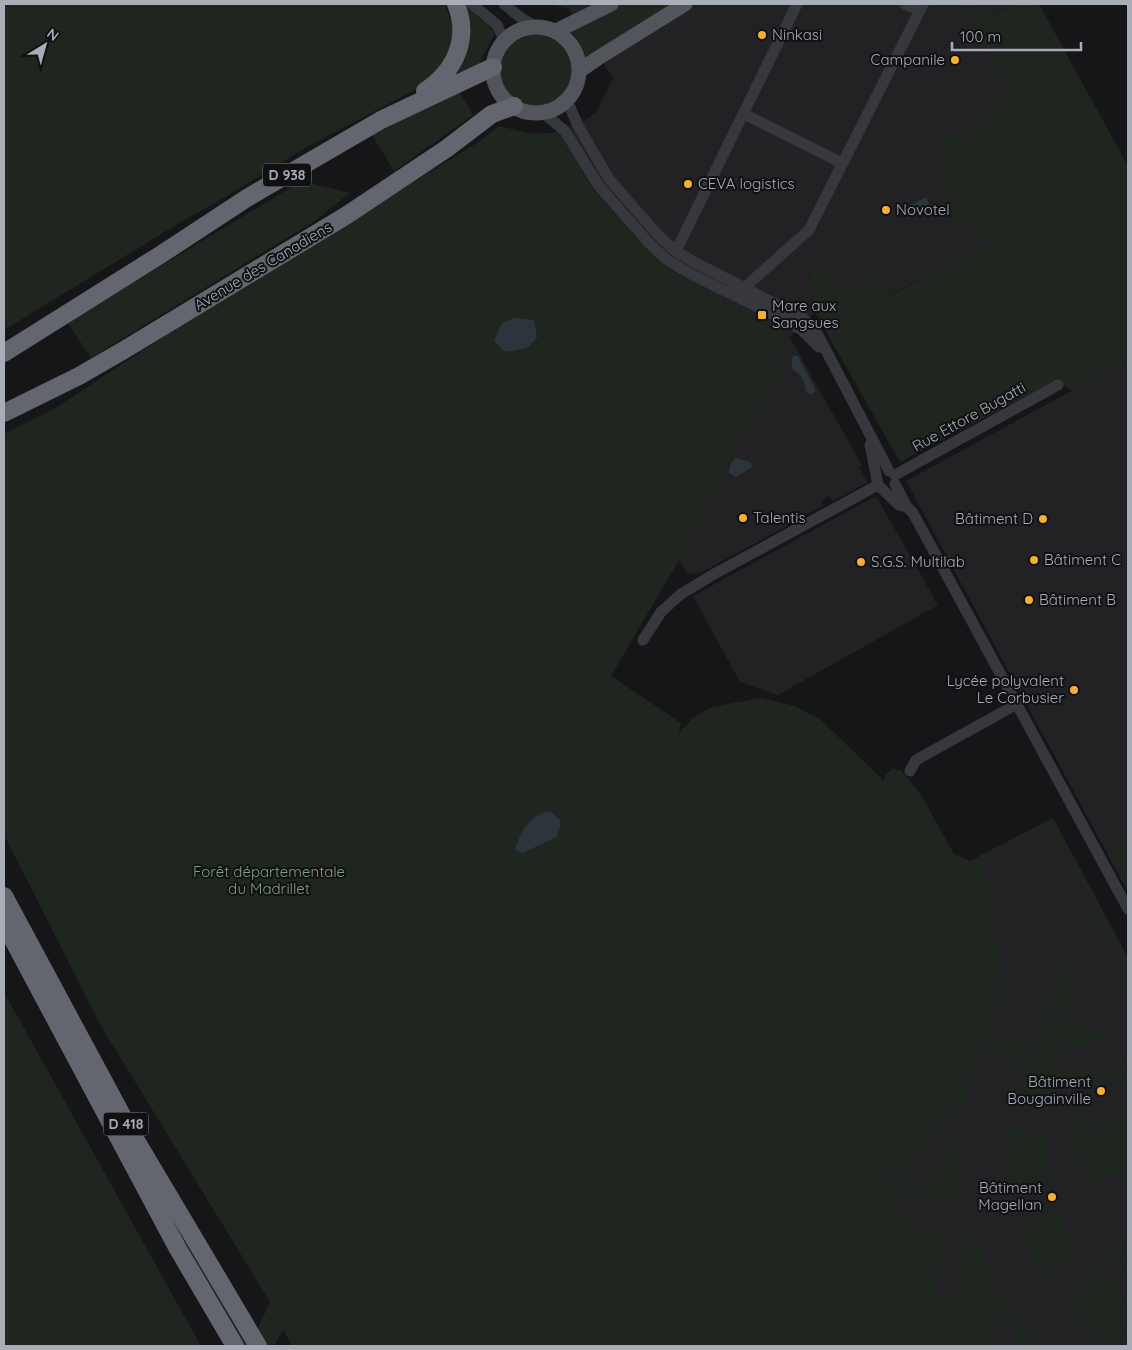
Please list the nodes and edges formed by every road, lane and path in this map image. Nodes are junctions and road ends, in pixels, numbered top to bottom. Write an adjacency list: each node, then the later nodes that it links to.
1 (456, 4): 18 (highway)
2 (472, 4): 11 (street)
3 (504, 4): 9 (street)
4 (611, 4): 10 (main road)
5 (685, 4): 13 (main road)
6 (797, 4): 17 (street)
7 (905, 4): 8 (street)
8 (922, 7): 19 (street)
9 (535, 26): 10 (main road); 11 (main road)
10 (556, 31): 13 (main road)
11 (504, 40): 12 (main road)
12 (493, 67): 15 (main road); 18 (highway, D 938)
13 (579, 71): 14 (main road)
14 (567, 100): 16 (main road); 20 (street)
15 (514, 106): 16 (main road); 24 (highway, Avenue des Canadiens)
16 (542, 112): 21 (street)
17 (744, 114): 19 (street); 20 (street)
18 (382, 120): 22 (highway, D 938)
19 (842, 163): 21 (street)
20 (676, 251): 21 (street)
21 (741, 292): 25 (street)
22 (4, 352)
23 (1058, 385): 26 (street, Rue Ettore Bugatti)
24 (4, 413)
25 (867, 429): 26 (street); 27 (street)
26 (893, 477): 27 (street); 27 (street); 28 (street)
27 (879, 484): 28 (street); 29 (street)
28 (907, 507): 30 (street)
29 (643, 640)
30 (1017, 704): 31 (street); 33 (street)
31 (910, 771)
32 (4, 896): 36 (highway, D 418)
33 (1128, 909)
34 (4, 923): 35 (highway, D 418)
35 (236, 1346)
36 (258, 1346)

